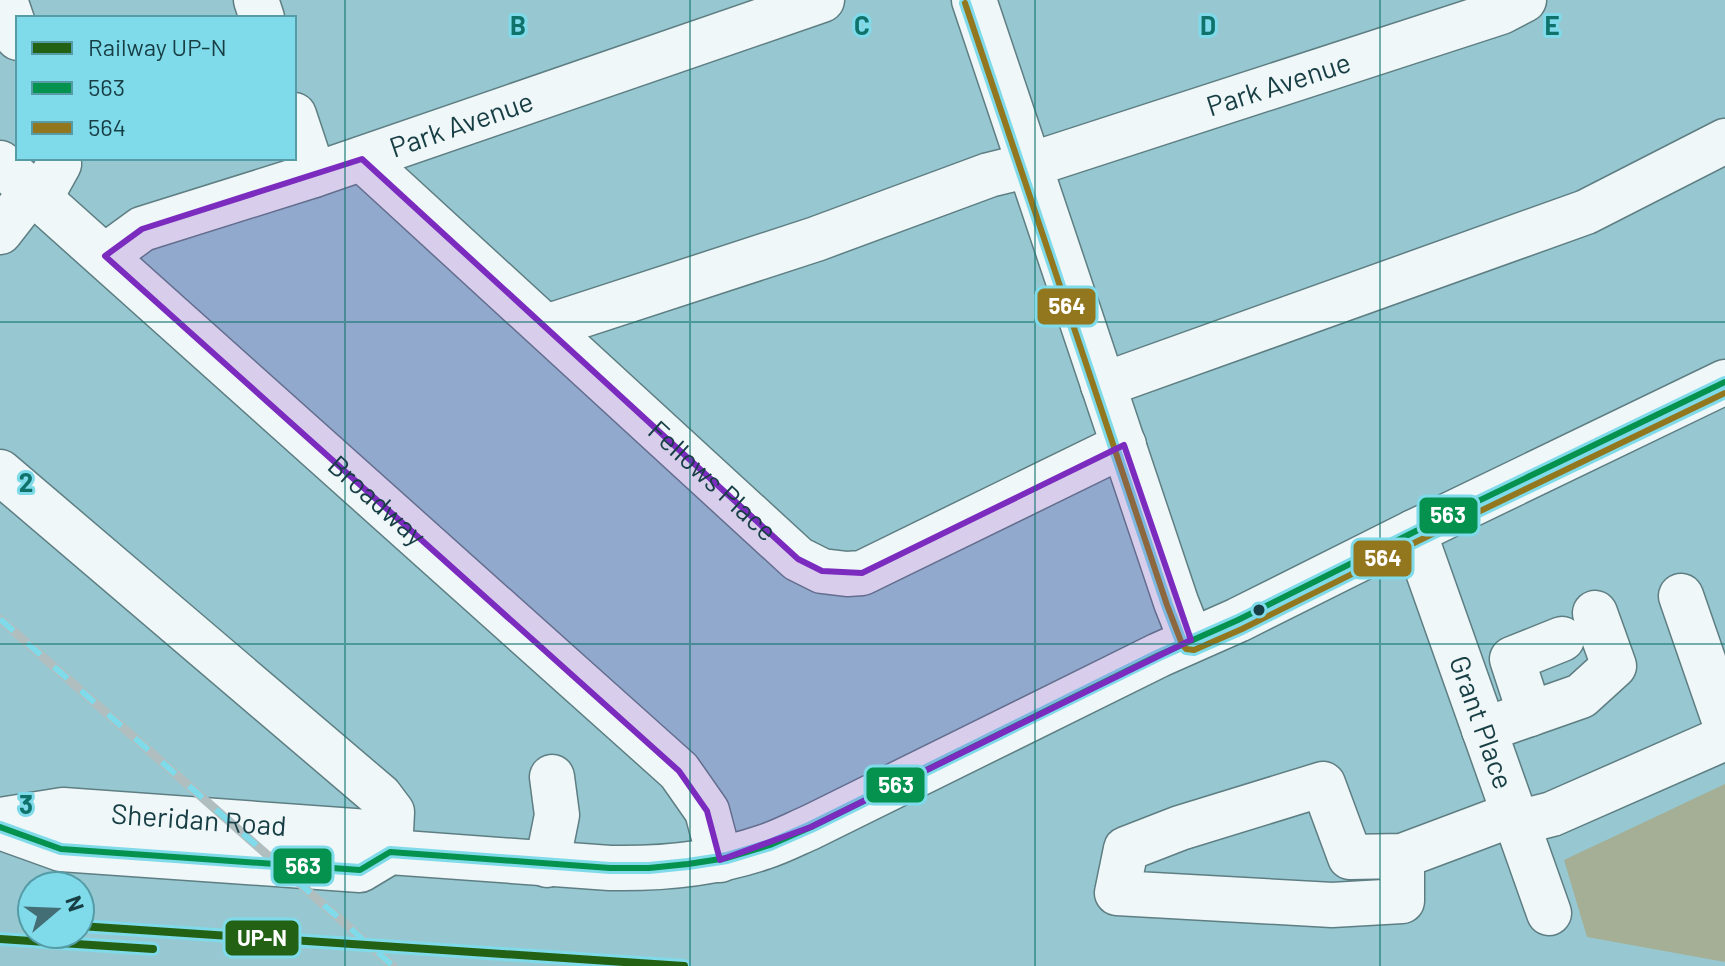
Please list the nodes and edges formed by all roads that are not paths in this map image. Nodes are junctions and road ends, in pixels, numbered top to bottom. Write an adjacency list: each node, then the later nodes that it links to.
1 (5, 0): 5 (main road)
2 (822, 0): 8 (main road, Park Avenue)
3 (974, 0): 9 (main road)
4 (1524, 0): 9 (main road, Park Avenue)
5 (16, 32)
6 (296, 121): 10 (main road)
7 (1725, 141): 16 (main road)
8 (362, 159): 10 (main road, Park Avenue); 14 (main road, Fellows Place)
9 (1030, 165): 14 (main road, Park Avenue); 16 (main road)
10 (314, 175): 13 (main road, Park Avenue)
11 (32, 177): 12 (main road); 13 (main road, Broadway)
12 (0, 232)
13 (105, 256): 32 (main road, Broadway)
14 (546, 327): 17 (main road, Fellows Place)
15 (1725, 382): 19 (main road, Sheridan Road)
16 (1103, 385): 17 (main road)
17 (1124, 445): 21 (main road)
18 (0, 472): 30 (main road)
19 (1414, 532): 21 (main road, Sheridan Road); 24 (main road, Grant Place)
20 (1681, 596): 23 (main road)
21 (1191, 640): 32 (main road, Sheridan Road)
22 (1530, 714): 22 (main road); 24 (main road)
23 (1725, 723)
24 (1484, 730): 27 (main road, Grant Place)
25 (1725, 738): 27 (main road)
26 (552, 777): 33 (main road)
27 (1516, 818): 31 (main road); 34 (main road, Grant Place)
28 (0, 820): 30 (main road, Sheridan Road)
29 (0, 827): 30 (main road, Sheridan Road)
30 (390, 852): 33 (main road, Sheridan Road)
31 (1402, 856): 31 (main road)
32 (720, 860): 33 (main road, Sheridan Road)
33 (547, 865)
34 (1549, 913)

